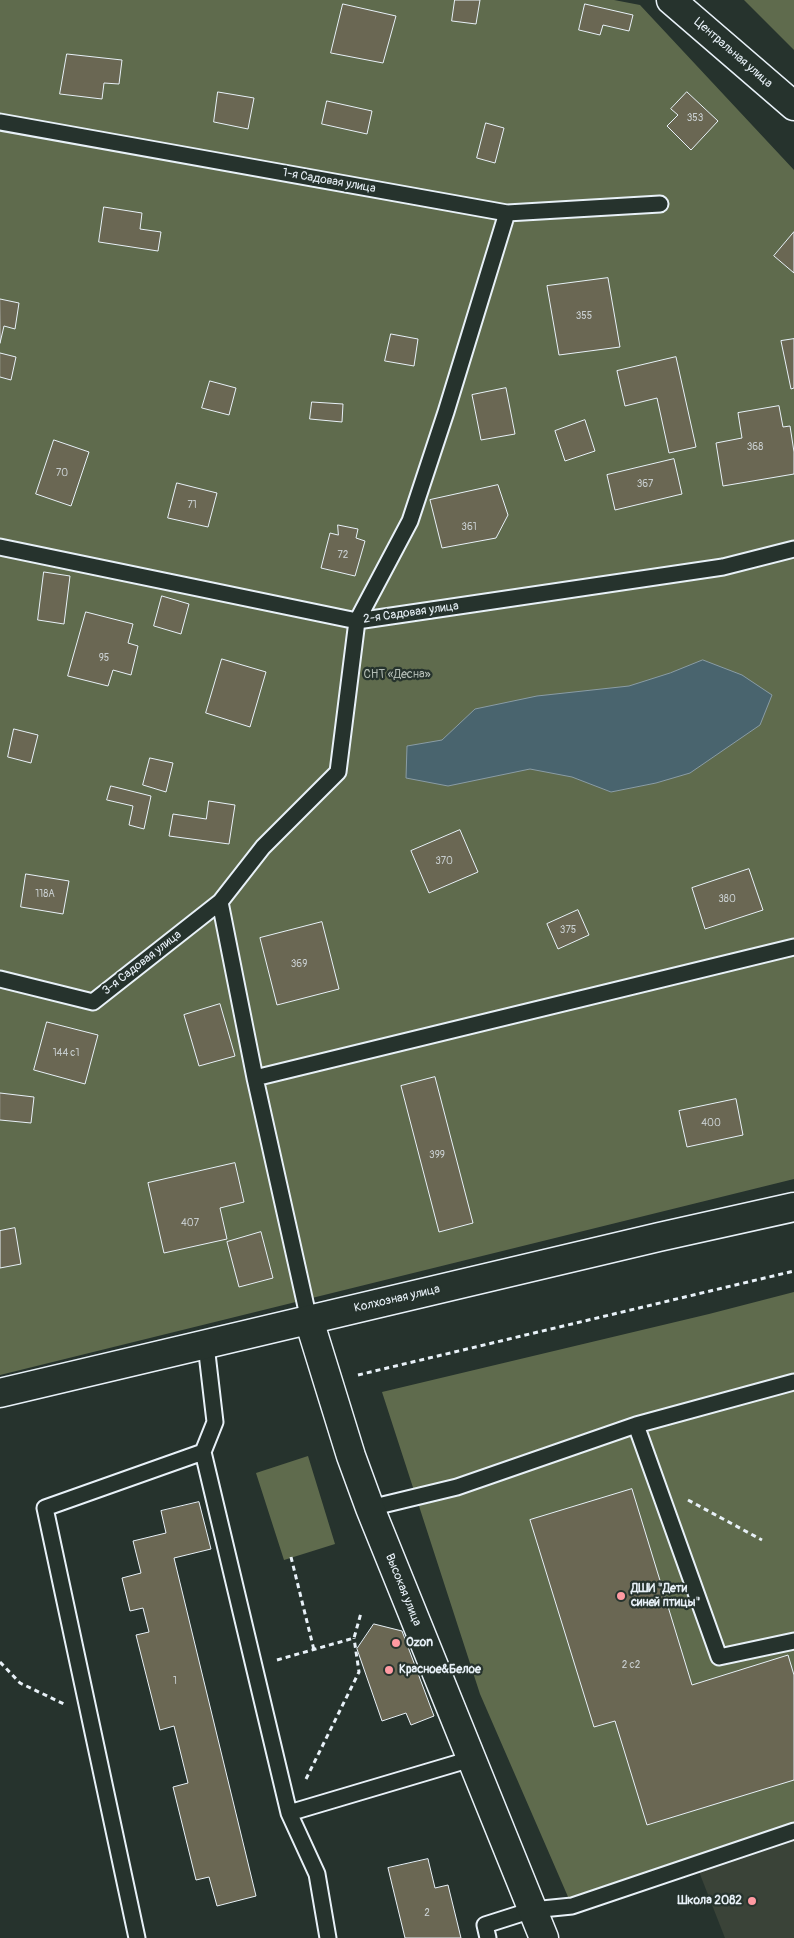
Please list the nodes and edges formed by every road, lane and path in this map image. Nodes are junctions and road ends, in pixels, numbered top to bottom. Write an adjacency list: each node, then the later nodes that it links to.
1 (671, 0): 2 (street, Центральная улица)
2 (794, 106)
3 (0, 122): 5 (lane, 1-я Садовая улица)
4 (660, 204): 5 (lane, 1-я Садовая улица)
5 (507, 213): 8 (lane)
6 (0, 547): 8 (lane, 2-я Садовая улица)
7 (794, 549): 8 (lane, 2-я Садовая улица)
8 (357, 621): 9 (lane)
9 (220, 902): 11 (lane, 3-я Садовая улица); 12 (lane)
10 (794, 947): 12 (lane)
11 (0, 979)
12 (255, 1078): 15 (lane)
13 (794, 1207): 15 (street, Колхозная улица)
14 (794, 1271): 17 (path)
15 (309, 1320): 16 (street, Колхозная улица); 17 (street, Высокая улица)
16 (206, 1345): 19 (street, Колхозная улица); 21 (lane)
17 (328, 1382): 23 (street, Высокая улица)
18 (794, 1382): 20 (lane)
19 (0, 1393)
20 (636, 1425): 22 (lane); 23 (lane)
21 (203, 1452): 31 (lane); 32 (lane)
22 (657, 1483): 24 (path); 28 (lane)
23 (370, 1508): 33 (street, Высокая улица)
24 (762, 1540)
25 (290, 1557): 29 (path)
26 (361, 1613): 27 (path)
27 (354, 1638): 29 (path); 34 (path)
28 (794, 1641)
29 (314, 1650): 31 (path)
30 (0, 1662): 32 (path)
31 (254, 1666): 34 (lane)
32 (89, 1715): 37 (lane)
33 (470, 1758): 34 (lane); 36 (street, Высокая улица)
34 (289, 1813): 38 (lane)
35 (794, 1831): 36 (lane)
36 (532, 1910): 39 (lane); 40 (street, Высокая улица)
37 (137, 1938)
38 (328, 1938)
39 (488, 1938)
40 (544, 1938)

